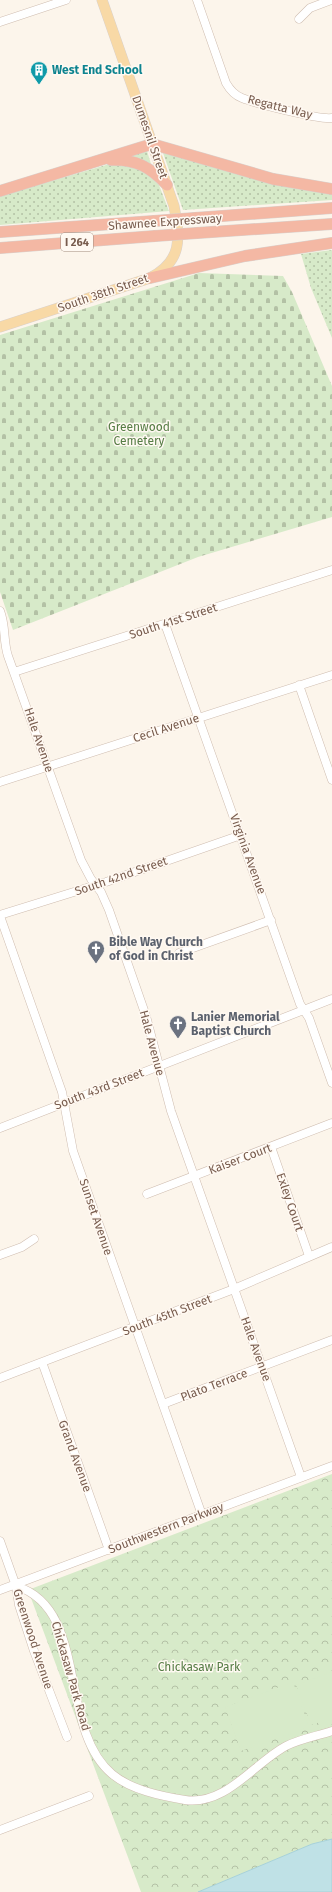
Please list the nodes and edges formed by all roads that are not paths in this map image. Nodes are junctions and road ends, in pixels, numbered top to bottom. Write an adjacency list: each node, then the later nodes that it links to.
1 (66, 0): 6 (street)
2 (102, 0): 8 (main road, Dumesnil Street)
3 (196, 0): 7 (street, Regatta Way)
4 (331, 0): 5 (street)
5 (299, 19)
6 (0, 22)
7 (332, 118)
8 (152, 144): 9 (highway); 10 (main road, Dumesnil Street); 11 (highway)
9 (93, 164): 10 (highway); 12 (highway)
10 (167, 185): 13 (main road, Dumesnil Street)
11 (332, 189)
12 (0, 191)
13 (174, 206): 19 (main road, South 38th Street)
14 (332, 208): 16 (highway, Shawnee Expressway / I 264, bridge)
15 (332, 224): 18 (highway, Shawnee Expressway / I 264, bridge)
16 (0, 232)
17 (332, 244): 19 (highway)
18 (0, 248)
19 (150, 278): 20 (main road, South 38th Street)
20 (0, 327)
21 (332, 570): 24 (street, South 41st Street)
22 (0, 611): 23 (street, Hale Avenue)
23 (2, 622): 25 (street, Hale Avenue)
24 (165, 624): 25 (street, South 41st Street); 28 (street, Virginia Avenue)
25 (14, 672): 29 (street, Hale Avenue)
26 (332, 675): 27 (street, Cecil Avenue)
27 (299, 686): 28 (street, Cecil Avenue); 30 (street)
28 (199, 718): 29 (street, Cecil Avenue); 32 (street, Virginia Avenue)
29 (48, 766): 31 (street, Cecil Avenue); 33 (street, Hale Avenue)
30 (332, 780)
31 (0, 782)
32 (241, 835): 33 (street, South 42nd Street); 35 (street, Virginia Avenue)
33 (96, 885): 34 (street, South 42nd Street); 39 (street, Hale Avenue)
34 (0, 916): 41 (street, Sunset Avenue)
35 (271, 920): 36 (street); 38 (street, Virginia Avenue)
36 (180, 953)
37 (332, 999): 38 (street, South 43rd Street)
38 (304, 1010): 39 (street, South 43rd Street); 40 (street, Virginia Avenue)
39 (159, 1066): 41 (street, South 43rd Street); 45 (street, Hale Avenue)
40 (332, 1083)
41 (64, 1103): 43 (street, South 43rd Street); 52 (street, Sunset Avenue)
42 (332, 1123): 44 (street, Kaiser Court)
43 (0, 1128)
44 (271, 1148): 45 (street, Kaiser Court); 50 (street, Exley Court)
45 (195, 1176): 46 (street, Kaiser Court); 51 (street, Hale Avenue)
46 (147, 1194)
47 (34, 1239): 49 (street)
48 (332, 1247): 50 (street, South 45th Street)
49 (0, 1256)
50 (308, 1256): 51 (street, South 45th Street)
51 (234, 1289): 52 (street, South 45th Street); 55 (street, Hale Avenue)
52 (135, 1327): 54 (street, South 45th Street); 57 (street, Sunset Avenue)
53 (332, 1340): 55 (street, Plato Terrace)
54 (42, 1362): 56 (street, South 45th Street); 62 (street, Grand Avenue)
55 (262, 1367): 57 (street, Plato Terrace); 59 (street, Hale Avenue)
56 (0, 1378)
57 (163, 1404): 60 (street, Sunset Avenue)
58 (332, 1466): 59 (street, Southwestern Parkway)
59 (301, 1477): 60 (street, Southwestern Parkway)
60 (202, 1515): 62 (street, Southwestern Parkway)
61 (0, 1541): 63 (street, Greenwood Avenue)
62 (109, 1550): 63 (street, Southwestern Parkway)
63 (16, 1586): 64 (street, Southwestern Parkway); 65 (street, Chickasaw Park Road); 66 (street, Greenwood Avenue)
64 (0, 1590)
65 (332, 1731)
66 (67, 1737)
67 (89, 1796): 68 (street)
68 (1, 1827)

